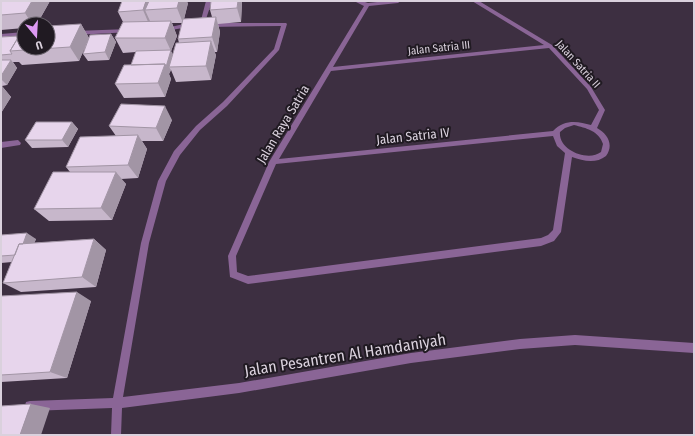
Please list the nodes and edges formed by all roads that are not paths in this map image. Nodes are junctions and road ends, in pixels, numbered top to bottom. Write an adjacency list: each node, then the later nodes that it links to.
1 (209, 1): 6 (street)
2 (356, 1): 5 (street)
3 (398, 1): 5 (street)
4 (475, 1): 12 (street, Jalan Satria II)
5 (368, 5): 13 (street, Jalan Raya Satria)
6 (195, 24): 7 (street); 21 (street)
7 (157, 30)
8 (134, 31): 9 (street)
9 (72, 33)
10 (16, 35): 11 (street)
11 (1, 36)
12 (550, 46): 13 (street, Jalan Satria III); 14 (street, Jalan Satria II)
13 (330, 69): 19 (street, Jalan Raya Satria)
14 (594, 129): 15 (street); 18 (street)
15 (556, 134): 18 (street); 19 (street, Jalan Satria IV)
16 (18, 143): 17 (street)
17 (1, 145)
18 (569, 153): 19 (street, Jalan Raya Satria)
19 (273, 162)
20 (694, 348): 21 (street, Jalan Pesantren Al Hamdaniyah)
21 (117, 403): 22 (street, Jalan Pesantren Al Hamdaniyah); 23 (street)
22 (16, 407)
23 (116, 435)

